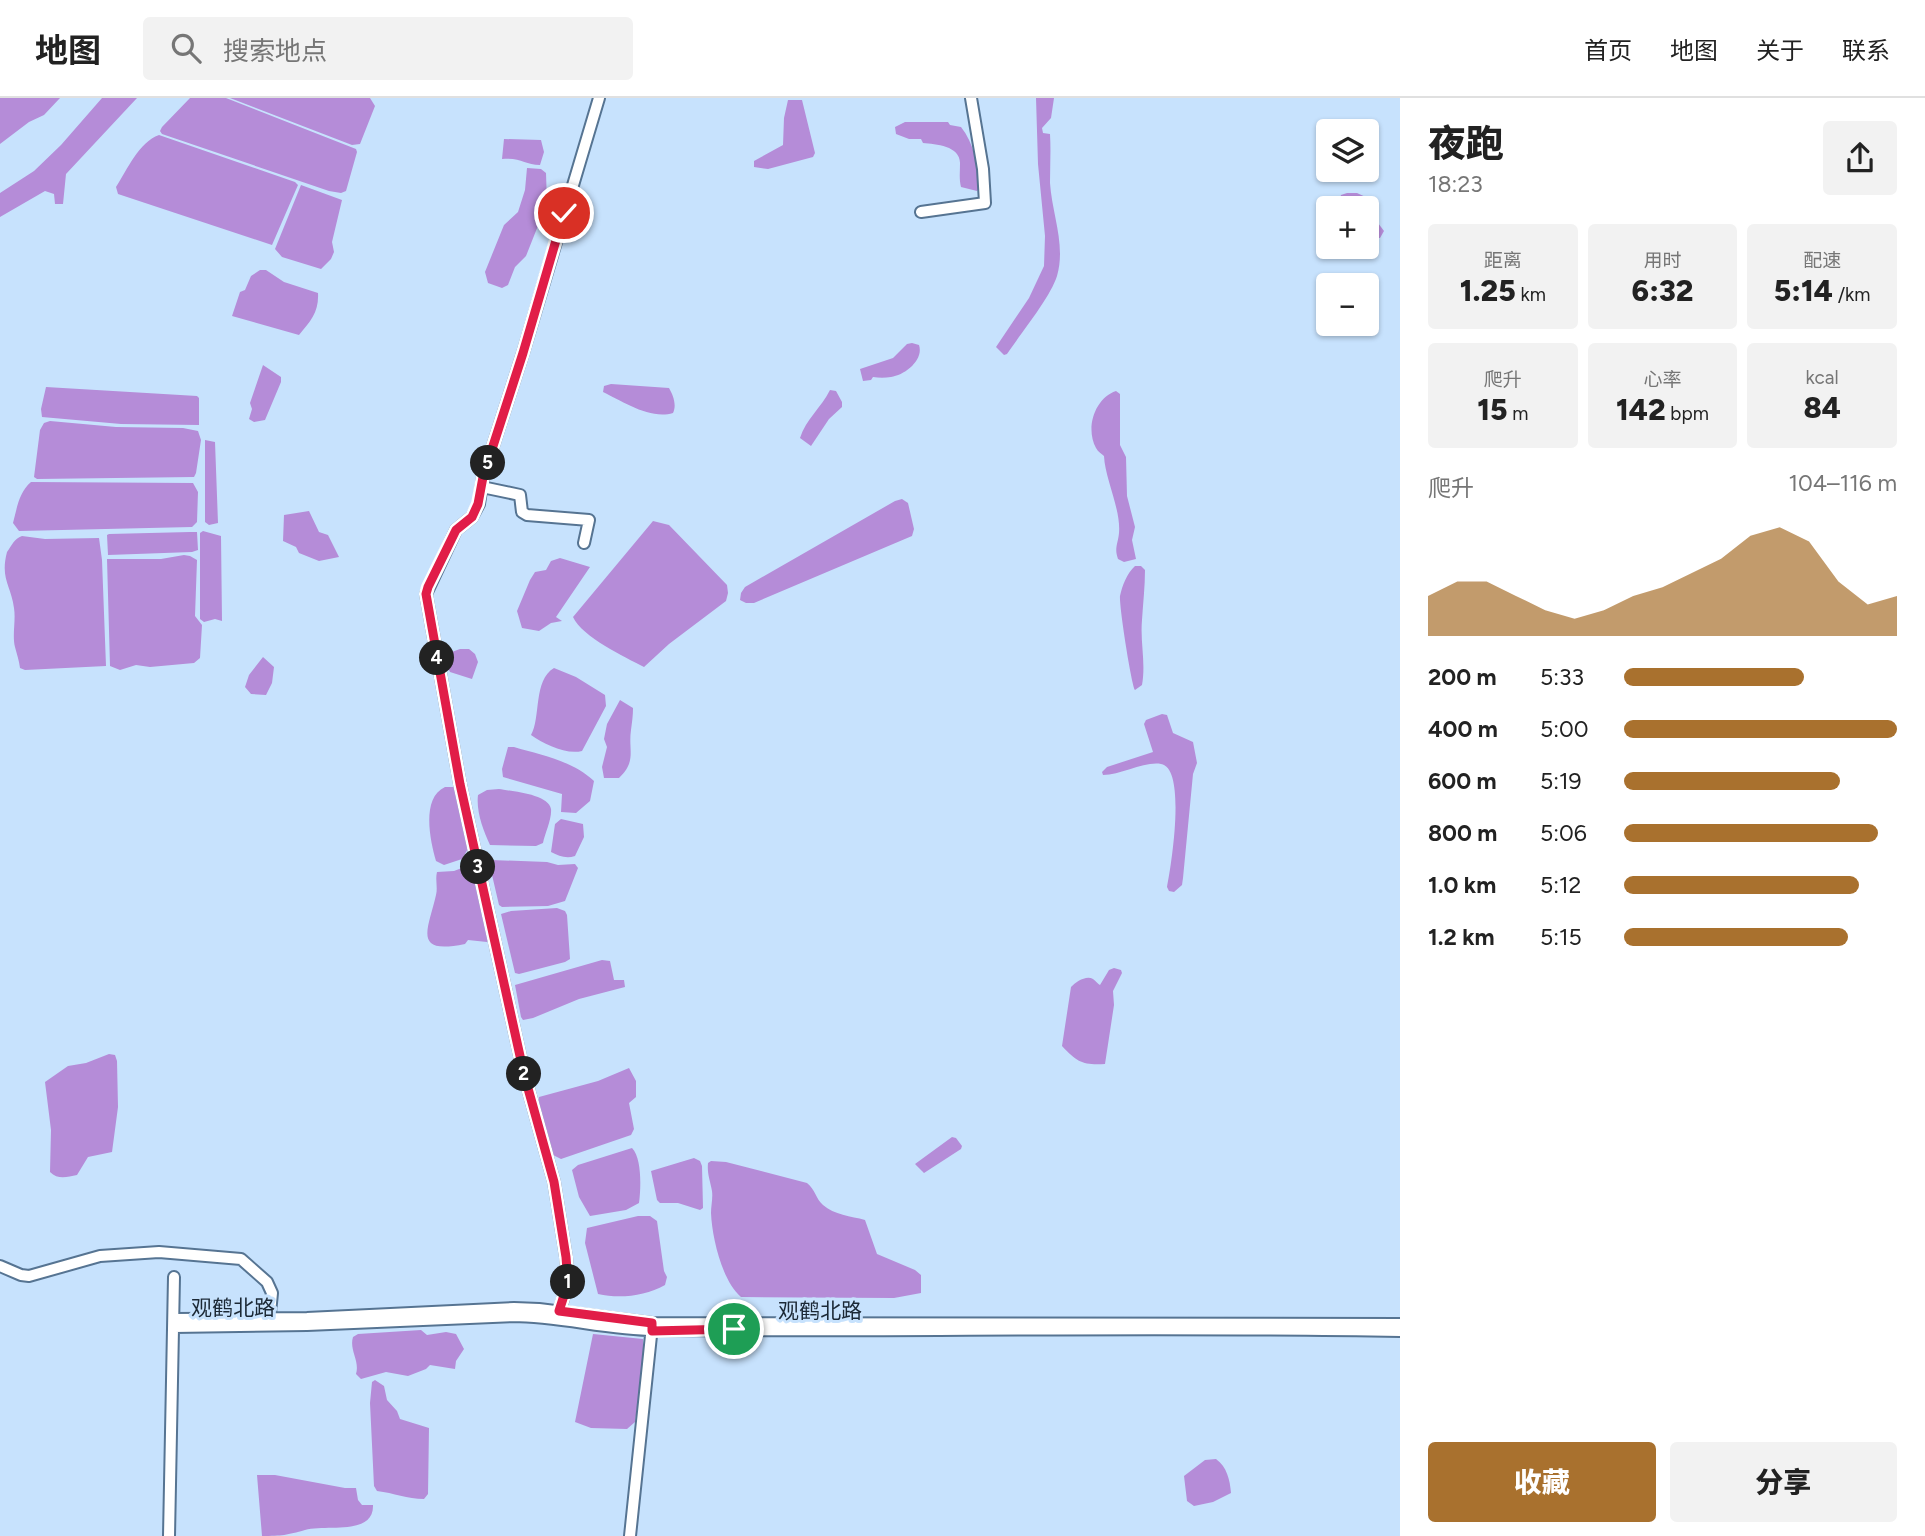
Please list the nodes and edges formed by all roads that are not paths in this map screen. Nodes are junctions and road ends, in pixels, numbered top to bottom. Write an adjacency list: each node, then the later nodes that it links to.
1 (599, 98): 4 (street)
2 (971, 98): 3 (street)
3 (921, 212)
4 (482, 487): 5 (street); 8 (street)
5 (584, 543)
6 (0, 1266): 9 (street)
7 (174, 1277): 13 (street)
8 (558, 1314): 9 (street, 观鹤北路); 11 (street, 观鹤北路)
9 (269, 1322): 9 (street, 观鹤北路)
10 (1400, 1324): 11 (street, 观鹤北路)
11 (652, 1327): 12 (street, 观鹤北路); 14 (street)
12 (1400, 1331)
13 (169, 1536)
14 (631, 1536)

